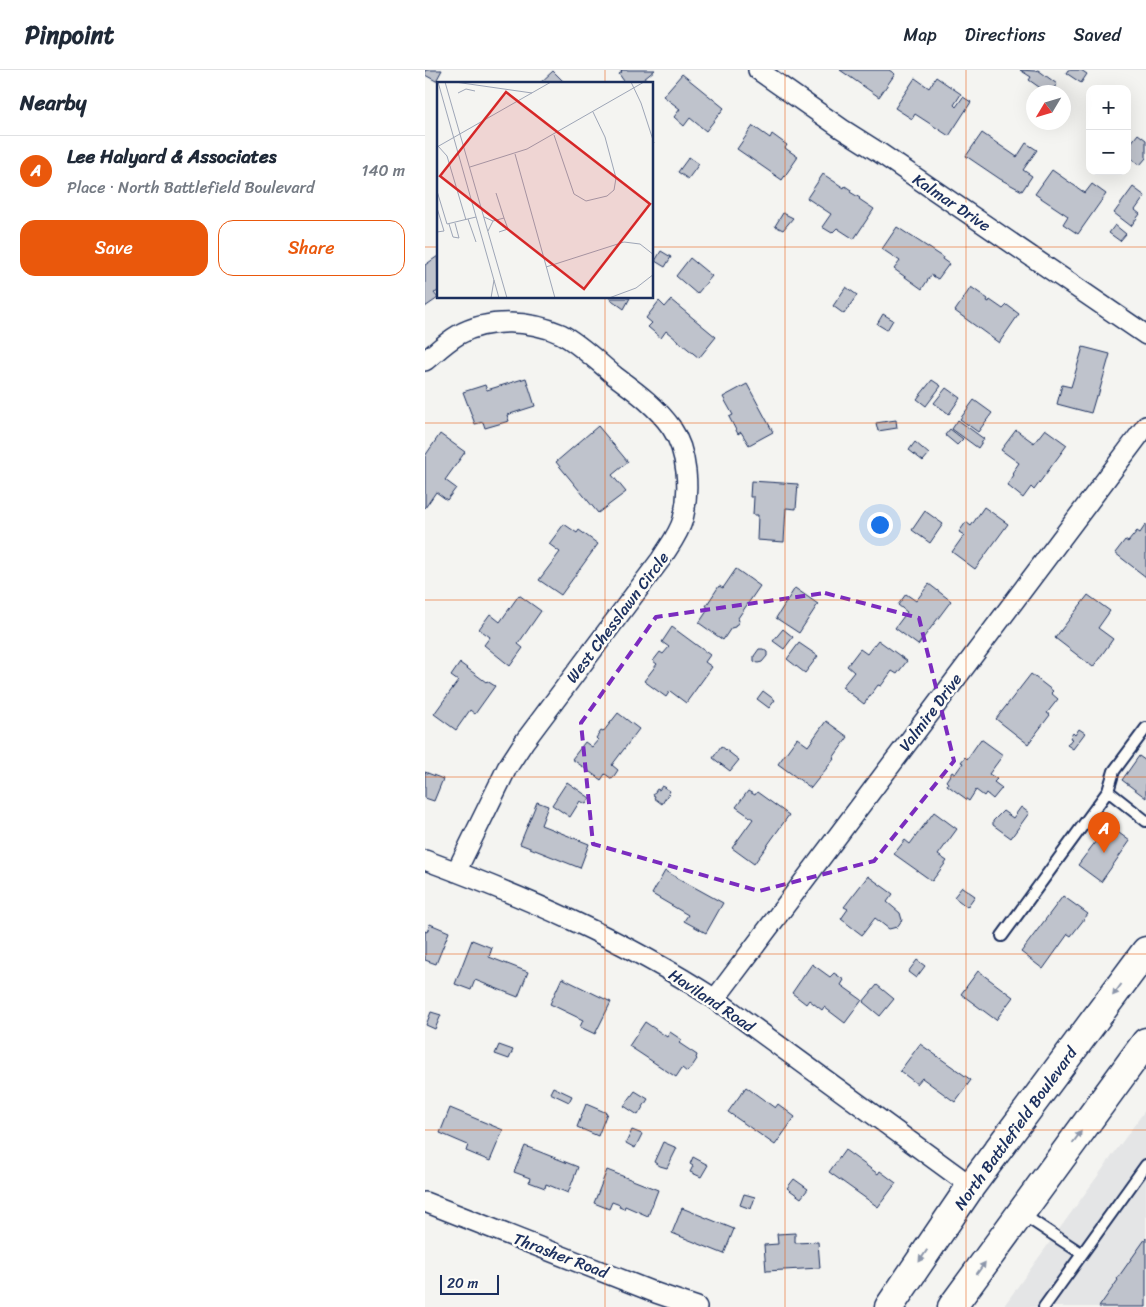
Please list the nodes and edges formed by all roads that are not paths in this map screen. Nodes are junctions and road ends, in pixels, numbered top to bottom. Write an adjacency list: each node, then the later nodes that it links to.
1 (758, 70): 2 (street, Kalmar Drive)
2 (1146, 335)
3 (425, 361): 9 (street, West Chesslawn Circle)
4 (1146, 426): 12 (street, Valmire Drive)
5 (1146, 728): 6 (lane)
6 (1107, 791): 7 (lane); 10 (lane)
7 (1146, 821)
8 (425, 860): 9 (street, Haviland Road)
9 (456, 872): 12 (street, Haviland Road)
10 (1002, 936)
11 (1146, 951): 15 (main road, North Battlefield Boulevard, one-way to 15)
12 (715, 999): 15 (street, Haviland Road)
13 (1146, 1042): 17 (main road, one-way to 13)
14 (1146, 1165): 18 (lane)
15 (971, 1186): 20 (main road, North Battlefield Boulevard, one-way to 20)
16 (425, 1202): 19 (street, Thrasher Road)
17 (1021, 1213): 18 (lane); 21 (main road, one-way to 17)
18 (1081, 1253): 22 (lane)
19 (697, 1307)
20 (889, 1307)
21 (952, 1307)
22 (1044, 1307)

